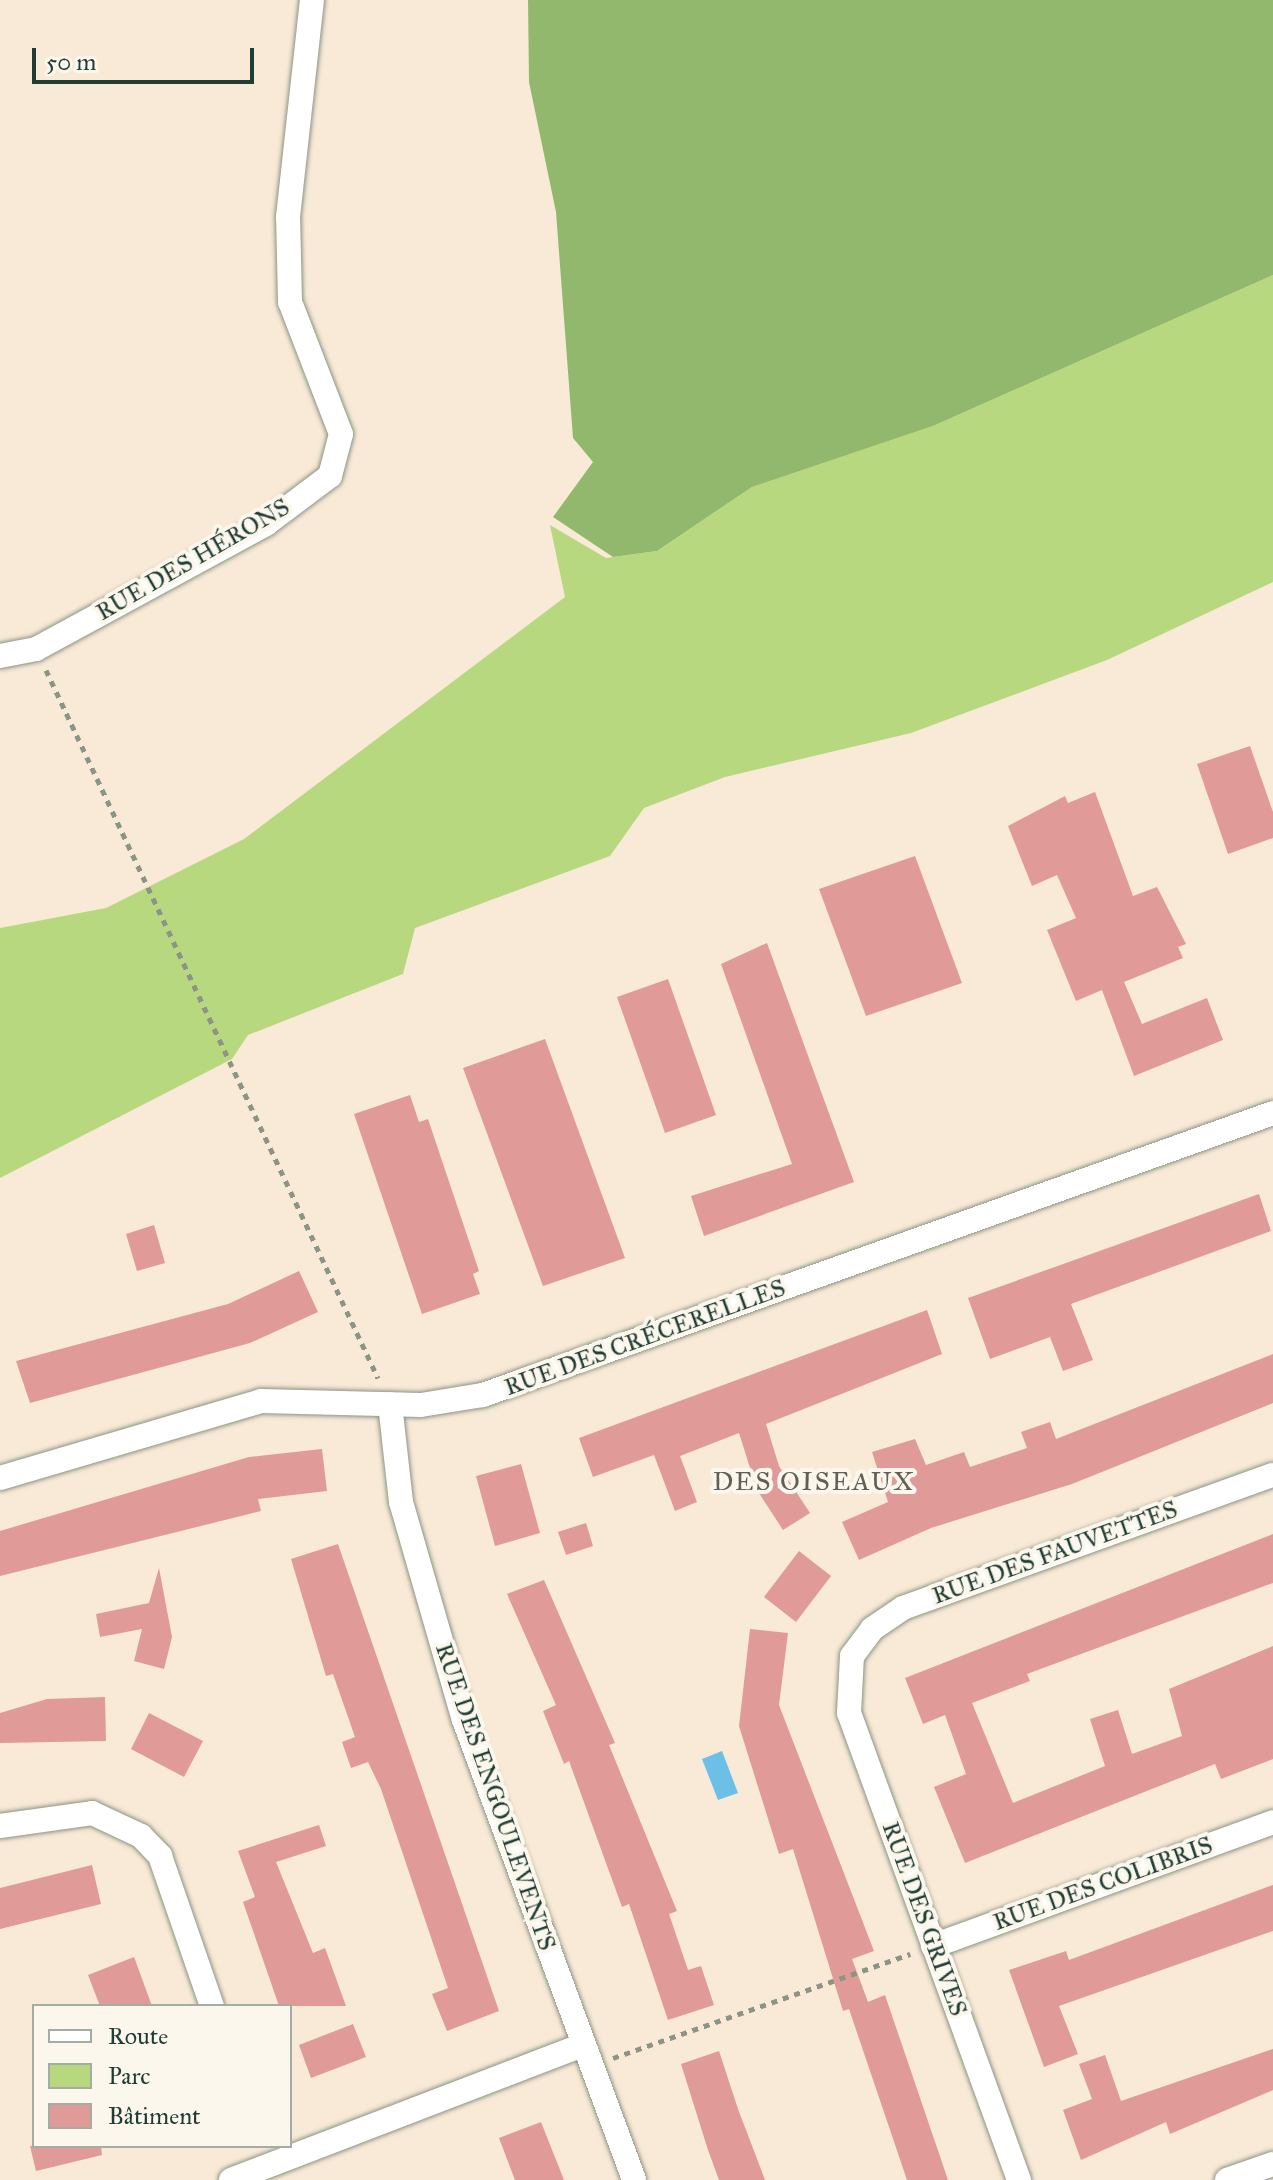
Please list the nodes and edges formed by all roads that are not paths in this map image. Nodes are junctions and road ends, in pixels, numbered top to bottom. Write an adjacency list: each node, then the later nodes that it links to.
1 (312, 0): 2 (street, RUE DES HÉRONS)
2 (0, 656)
3 (1273, 1113): 4 (street, RUE DES CRÉCERELLES)
4 (390, 1404): 6 (street, RUE DES CRÉCERELLES); 12 (street, RUE DES ENGOULEVENTS)
5 (1273, 1475): 7 (street, RUE DES FAUVETTES)
6 (0, 1478)
7 (852, 1656): 10 (street, RUE DES GRIVES)
8 (1273, 1822): 10 (street, RUE DES COLIBRIS)
9 (0, 1826): 11 (street)
10 (933, 1946): 17 (street, RUE DES GRIVES)
11 (211, 2004)
12 (587, 2055): 13 (street); 16 (street, RUE DES ENGOULEVENTS)
13 (271, 2164): 15 (street)
14 (1273, 2164): 18 (street)
15 (231, 2180)
16 (634, 2180)
17 (1019, 2180)
18 (1227, 2180)

